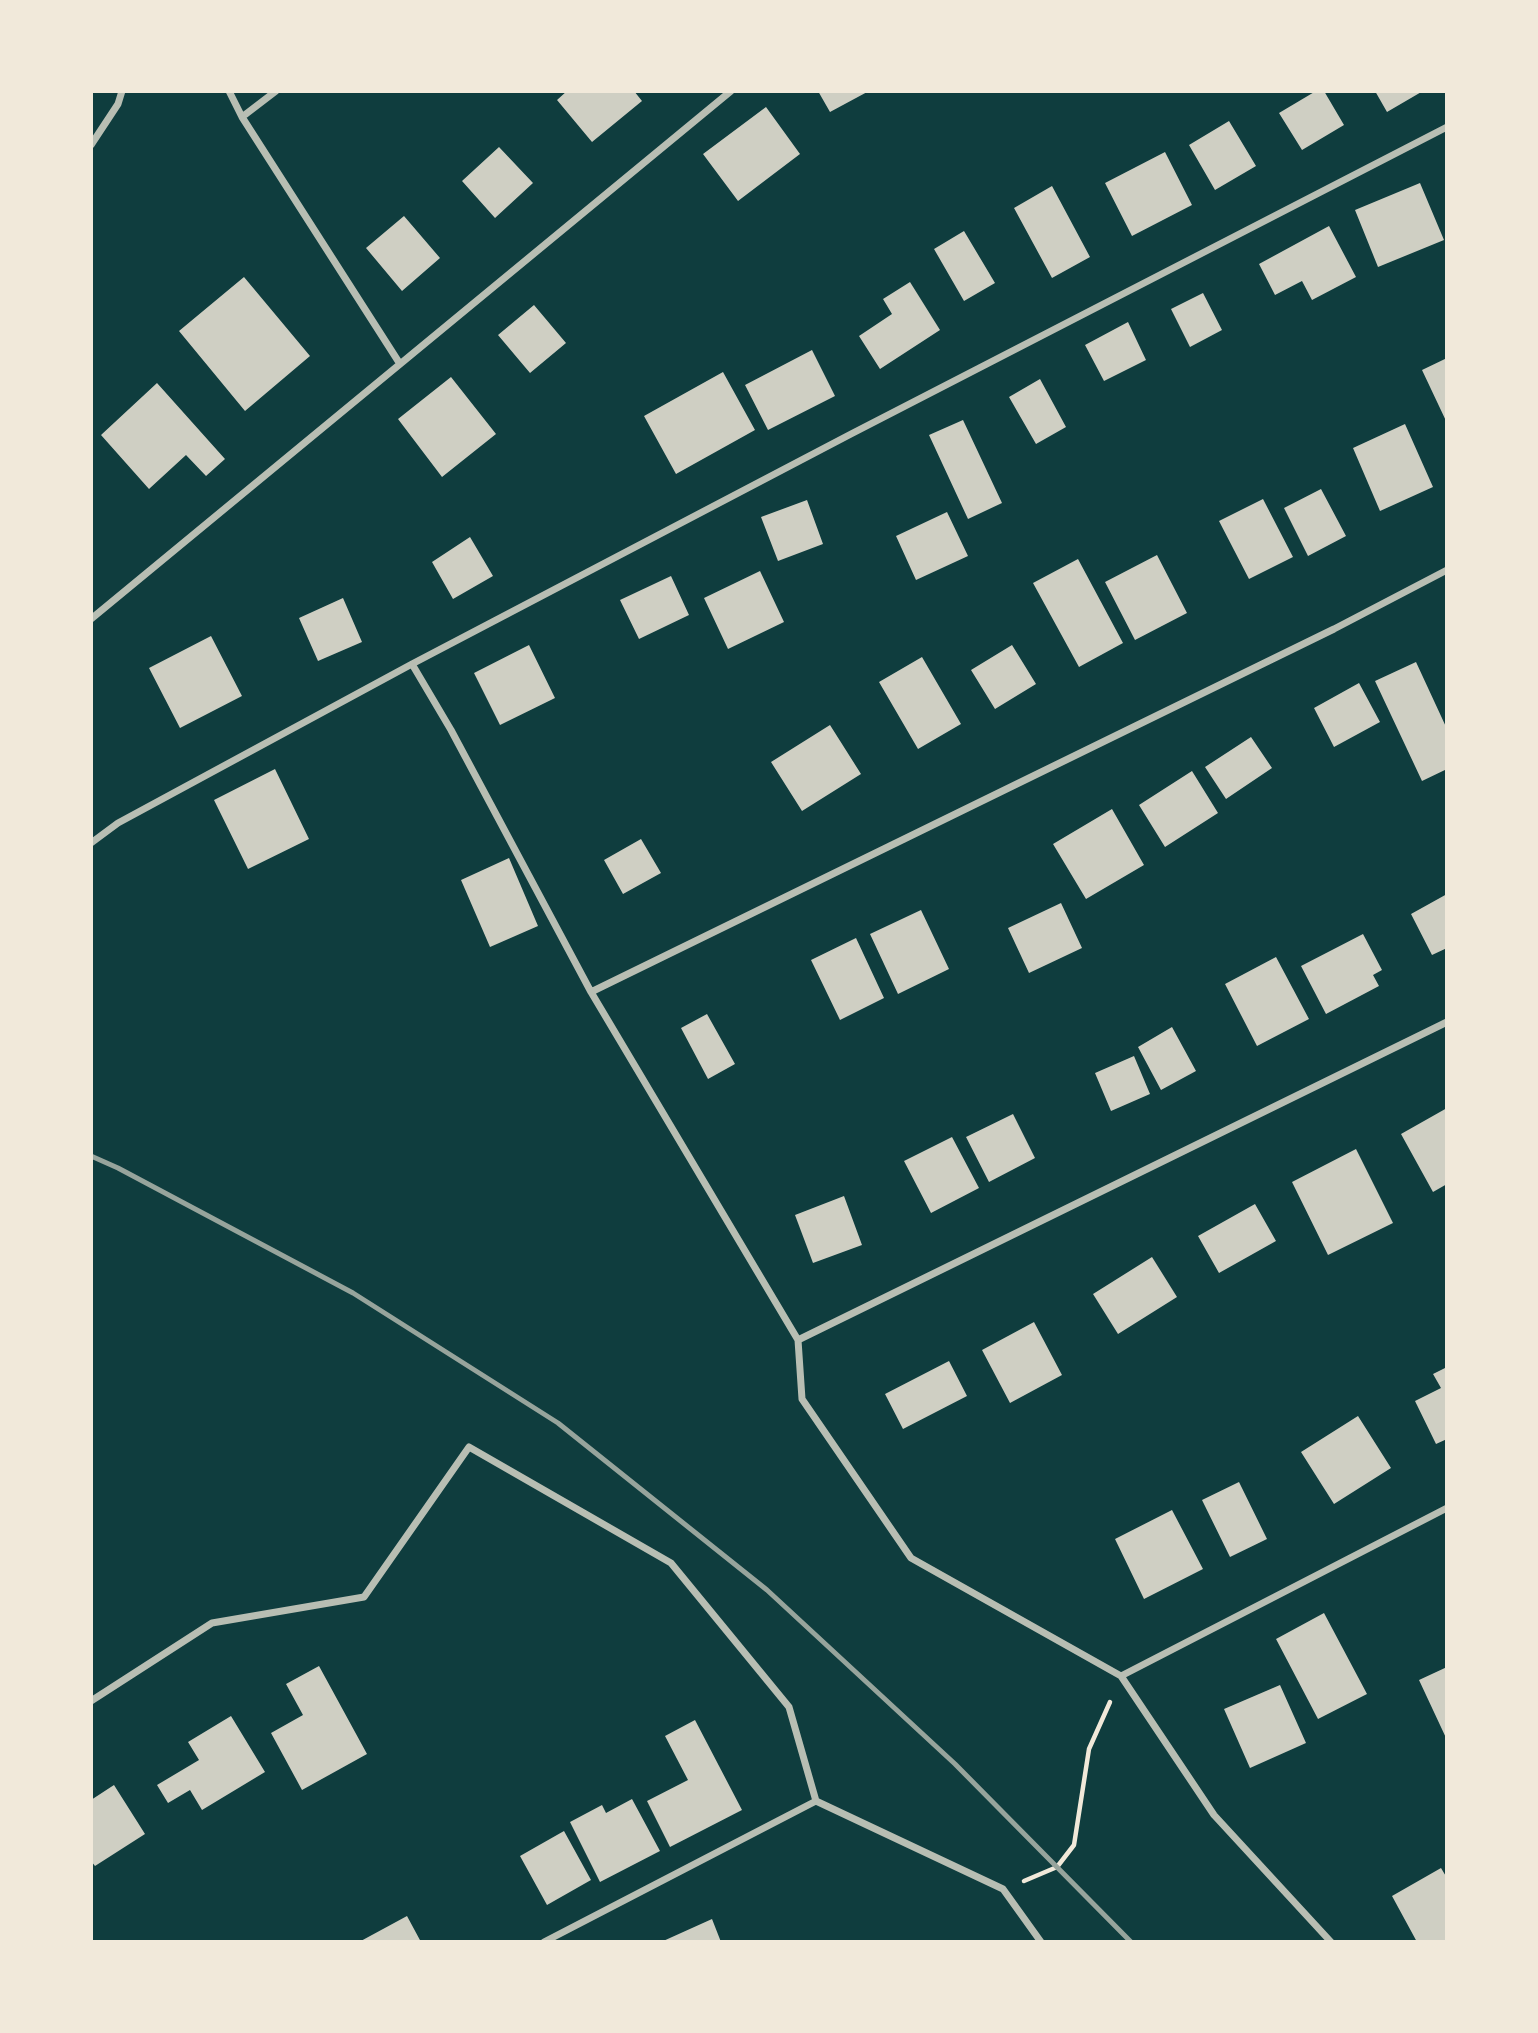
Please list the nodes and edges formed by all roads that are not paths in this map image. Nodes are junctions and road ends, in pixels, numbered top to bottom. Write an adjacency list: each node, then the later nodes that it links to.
1 (122, 91): 7 (street)
2 (229, 91): 5 (street)
3 (276, 91): 5 (street)
4 (731, 91): 8 (street)
5 (242, 117): 8 (street)
6 (1447, 127): 11 (street)
7 (91, 145)
8 (400, 364): 10 (street)
9 (1447, 570): 13 (street)
10 (91, 619)
11 (412, 664): 12 (street); 13 (street)
12 (91, 844)
13 (591, 992): 15 (street)
14 (1447, 1022): 15 (street)
15 (798, 1340): 17 (street)
16 (1447, 1508): 17 (street)
17 (1121, 1676): 22 (street)
18 (91, 1701): 19 (street)
19 (816, 1801): 20 (street); 21 (street)
20 (544, 1942)
21 (1041, 1942)
22 (1331, 1942)

